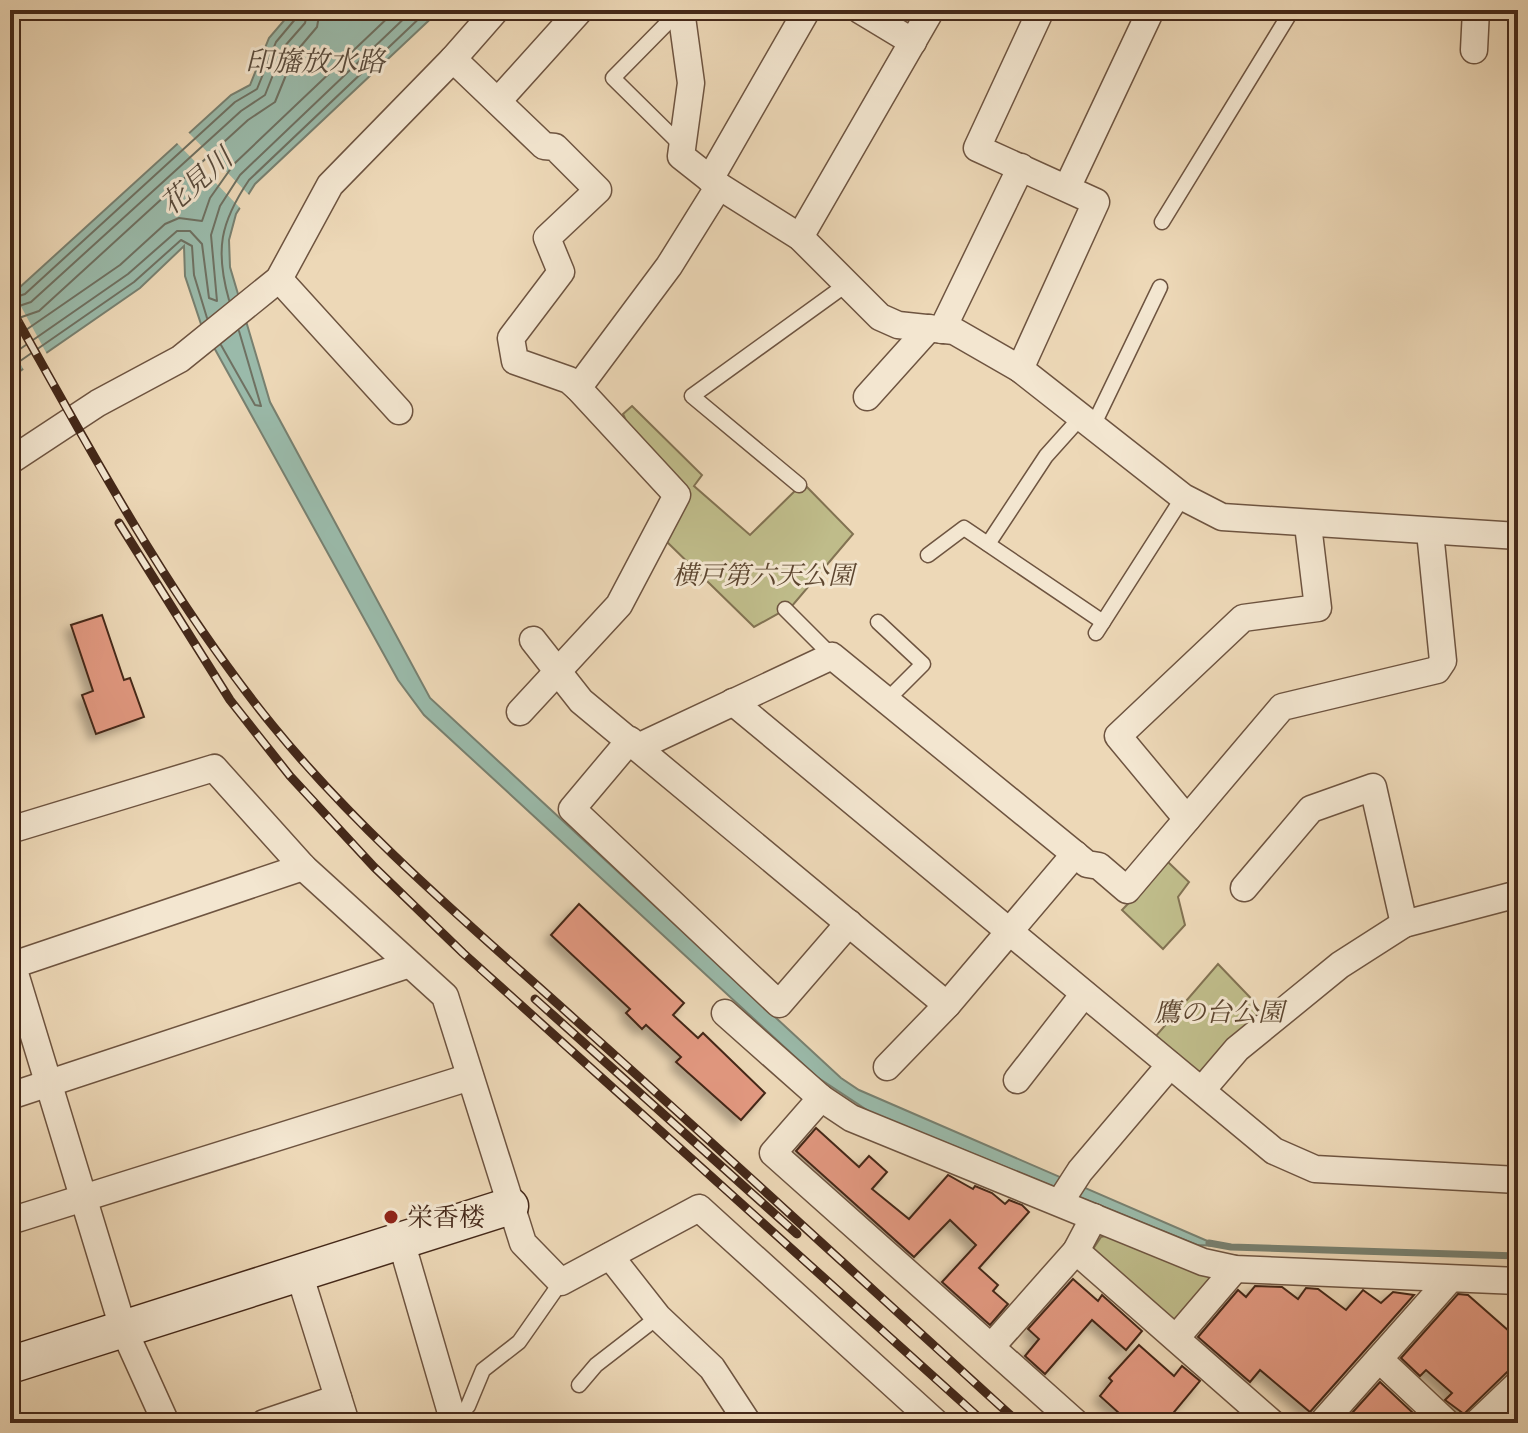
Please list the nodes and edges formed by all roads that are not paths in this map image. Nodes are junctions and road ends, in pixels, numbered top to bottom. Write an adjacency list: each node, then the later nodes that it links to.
1 (496, 10): 13 (street)
2 (580, 10): 14 (street)
3 (680, 10): 15 (street); 15 (lane)
4 (807, 10): 17 (street)
5 (860, 10): 11 (street)
6 (931, 10): 11 (street)
7 (1041, 10): 16 (street)
8 (1151, 10): 18 (street)
9 (1292, 10): 19 (lane)
10 (1476, 10): 12 (street)
11 (913, 42): 20 (street)
12 (1474, 50)
13 (453, 59): 14 (street); 21 (street)
14 (498, 101): 26 (street)
15 (682, 146): 17 (street)
16 (1021, 167): 18 (street); 24 (street)
17 (715, 182): 20 (street); 26 (street)
18 (1067, 188): 25 (street)
19 (1162, 222)
20 (800, 237): 22 (street)
21 (279, 279): 28 (street); 30 (street)
22 (847, 284): 24 (street); 31 (lane)
23 (1160, 287): 29 (lane)
24 (936, 329): 25 (street); 27 (street)
25 (1020, 369): 29 (street)
26 (578, 388): 42 (street)
27 (867, 397)
28 (399, 411)
29 (1087, 421): 32 (street); 36 (lane)
30 (10, 461)
31 (799, 485)
32 (1183, 497): 33 (street); 36 (lane)
33 (1308, 525): 34 (street); 47 (street)
34 (1430, 532): 35 (street); 47 (street)
35 (1518, 536)
36 (988, 544): 37 (lane)
37 (928, 555)
38 (785, 609): 41 (lane)
39 (878, 622): 43 (lane)
40 (533, 640): 42 (street)
41 (832, 656): 43 (street); 44 (street)
42 (557, 671): 45 (street); 46 (street)
43 (887, 700): 49 (street)
44 (733, 702): 46 (street); 55 (street)
45 (520, 712)
46 (634, 744): 53 (street); 53 (street)
47 (1187, 819): 49 (street)
48 (10, 830): 50 (street)
49 (1075, 854): 55 (street)
50 (303, 867): 56 (street); 57 (street)
51 (1244, 888): 54 (street)
52 (1518, 894): 54 (street)
53 (849, 923): 59 (street)
54 (1404, 924): 66 (street)
55 (1008, 930): 58 (street); 59 (street)
56 (11, 962): 65 (street)
57 (407, 965): 63 (street); 65 (street)
58 (1084, 994): 61 (street); 64 (street)
59 (947, 1005): 62 (street)
60 (725, 1013): 68 (street)
61 (1170, 1065): 66 (street); 71 (street)
62 (887, 1067)
63 (470, 1077): 70 (street); 72 (street)
64 (1017, 1080)
65 (48, 1083): 67 (street); 70 (street)
66 (1202, 1090): 69 (street)
67 (10, 1096)
68 (821, 1098): 71 (street); 86 (street)
69 (1518, 1180)
70 (82, 1198): 74 (street); 84 (street)
71 (1062, 1199): 73 (street)
72 (510, 1206): 75 (street); 82 (street)
73 (1094, 1217): 76 (street); 78 (street)
74 (10, 1221)
75 (401, 1241): 79 (street); 92 (street)
76 (1076, 1251): 85 (street); 86 (street)
77 (610, 1256): 82 (street); 83 (street); 96 (street)
78 (1235, 1269): 80 (street); 85 (street)
79 (299, 1273): 84 (street); 91 (street)
80 (1450, 1279): 81 (street); 87 (street)
81 (1518, 1281)
82 (561, 1282): 92 (lane)
83 (658, 1317): 90 (lane); 95 (street)
84 (123, 1328): 88 (street); 93 (street)
85 (1176, 1338): 98 (street)
86 (991, 1347): 97 (street)
87 (1379, 1359): 99 (street); 100 (street)
88 (10, 1365)
89 (1518, 1384): 101 (street)
90 (579, 1385)
91 (342, 1410): 94 (street)
92 (454, 1422)
93 (166, 1423)
94 (264, 1423)
95 (748, 1423)
96 (936, 1423)
97 (1076, 1423)
98 (1272, 1423)
99 (1322, 1423)
100 (1447, 1423)
101 (1477, 1423)

